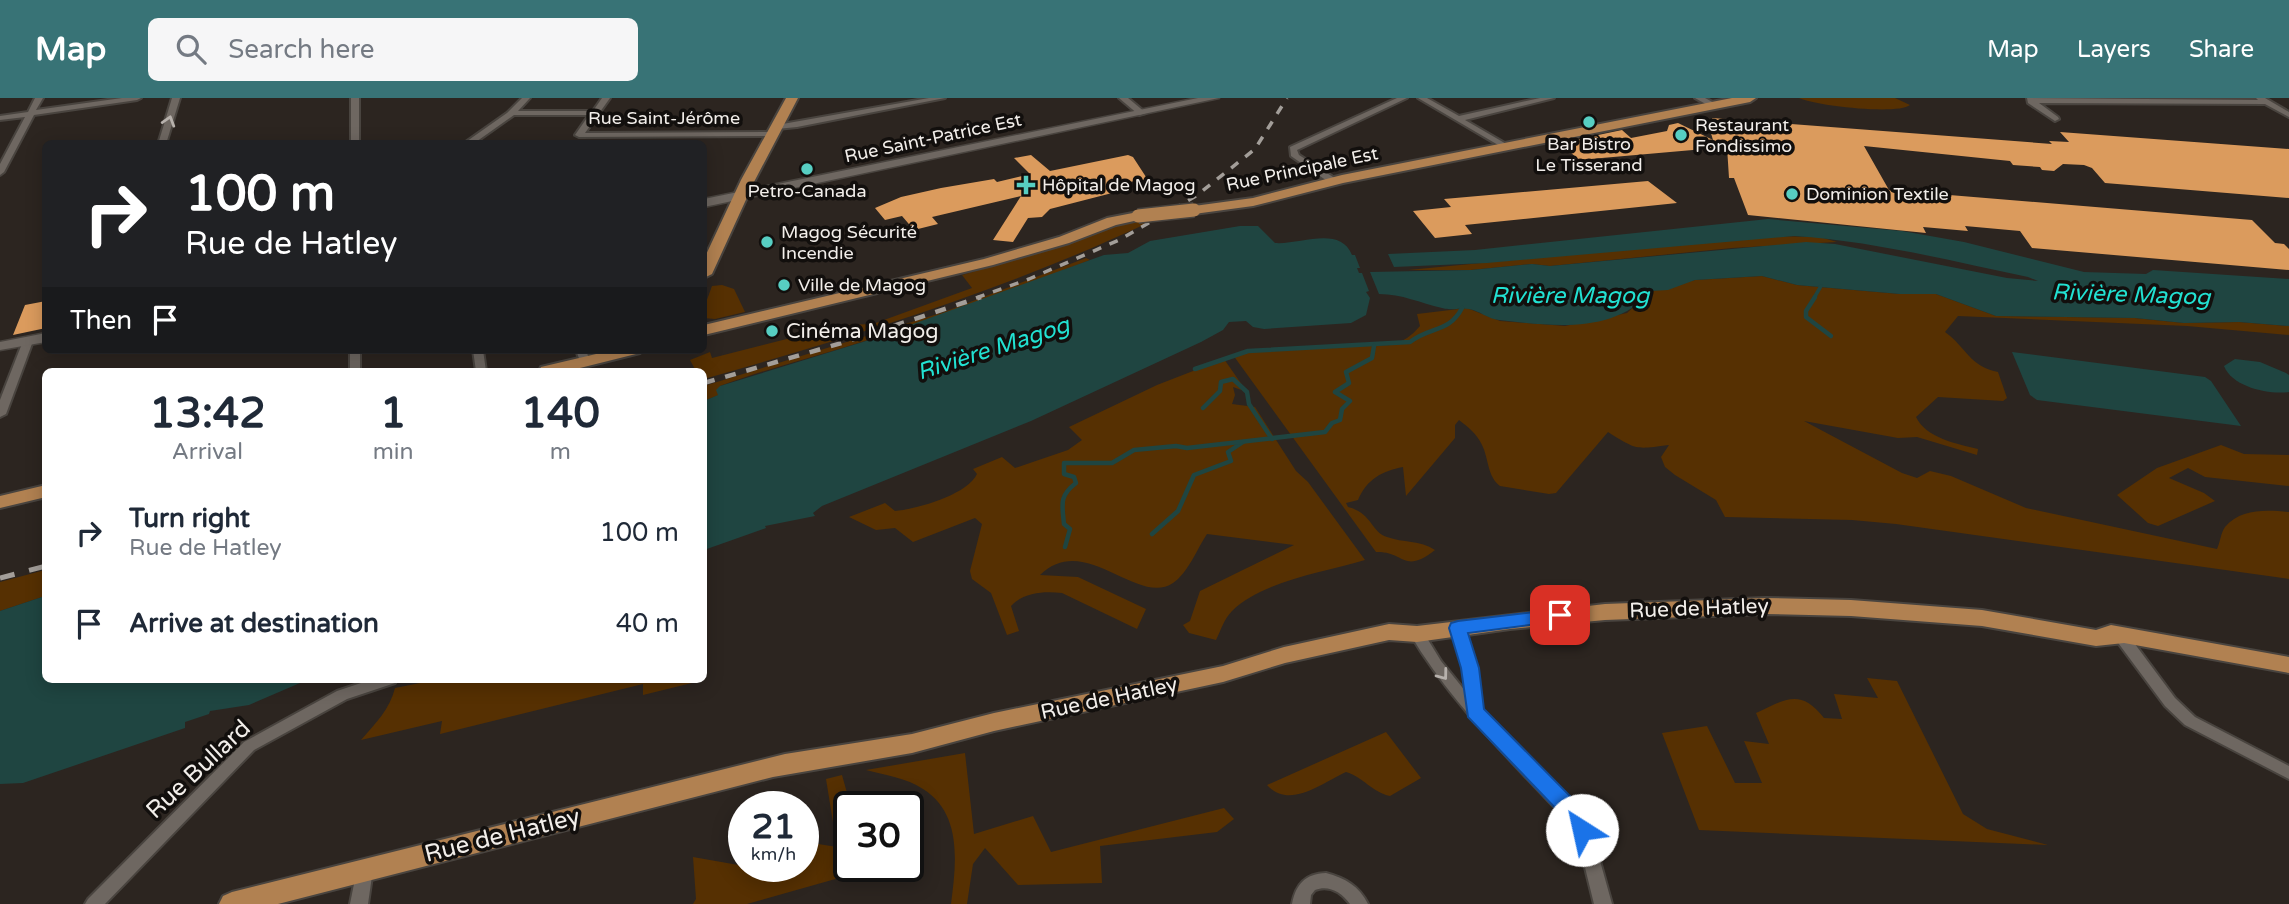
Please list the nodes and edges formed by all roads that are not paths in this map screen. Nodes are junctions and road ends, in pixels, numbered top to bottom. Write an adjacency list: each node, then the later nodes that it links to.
1 (39, 98): 19 (street)
2 (137, 98): 19 (street)
3 (176, 98): 28 (street, one-way to 3)
4 (355, 98): 29 (street)
5 (526, 98): 20 (street)
6 (606, 98): 21 (street)
7 (792, 98): 27 (main road)
8 (942, 98): 27 (street)
9 (1123, 98): 22 (street)
10 (1214, 98): 22 (street, Rue Saint-Patrice Est)
11 (1403, 98): 33 (street)
12 (1422, 98): 26 (street)
13 (1550, 98): 26 (street)
14 (1699, 98): 18 (street)
15 (1750, 98): 18 (main road, Rue Principale Est)
16 (2029, 100): 17 (street); 25 (street)
17 (2263, 100): 23 (street)
18 (1714, 105): 31 (main road, Rue Principale Est)
19 (30, 113): 24 (street); 32 (street)
20 (512, 113): 21 (street, Rue Saint-Jérôme); 30 (street)
21 (594, 113): 27 (street, Rue Saint-Jérôme)
22 (1142, 113): 34 (street, Rue Saint-Patrice Est)
23 (2289, 115)
24 (0, 118)
25 (2055, 118)
26 (1458, 119): 31 (street)
27 (775, 130): 34 (main road)
28 (163, 140)
29 (355, 140)
30 (473, 140)
31 (1505, 146): 33 (main road, Rue Principale Est)
32 (0, 172)
33 (1333, 181): 37 (main road, Rue Principale Est, bridge)
34 (742, 195): 35 (street, Rue Saint-Patrice Est); 36 (main road)
35 (707, 203)
36 (707, 268)
37 (707, 329)
38 (42, 338): 39 (street)
39 (28, 341): 40 (street); 43 (street)
40 (0, 346)
41 (583, 356): 42 (main road)
42 (554, 368)
43 (0, 414)
44 (42, 492): 45 (main road)
45 (0, 502)
46 (1458, 628): 47 (main road, Rue de Hatley); 48 (main road, Rue de Hatley); 51 (street)
47 (1417, 634): 51 (street, one-way to 51); 53 (main road, Rue de Hatley)
48 (2121, 636): 49 (main road, Rue de Hatley); 52 (street)
49 (2289, 665)
50 (378, 683): 54 (street, Rue Bullard)
51 (1475, 712): 59 (street)
52 (2289, 773)
53 (365, 869): 55 (main road, Rue de Hatley); 56 (street)
54 (94, 904)
55 (232, 904)
56 (359, 904)
57 (1301, 904): 58 (street)
58 (1359, 904)
59 (1603, 904)

